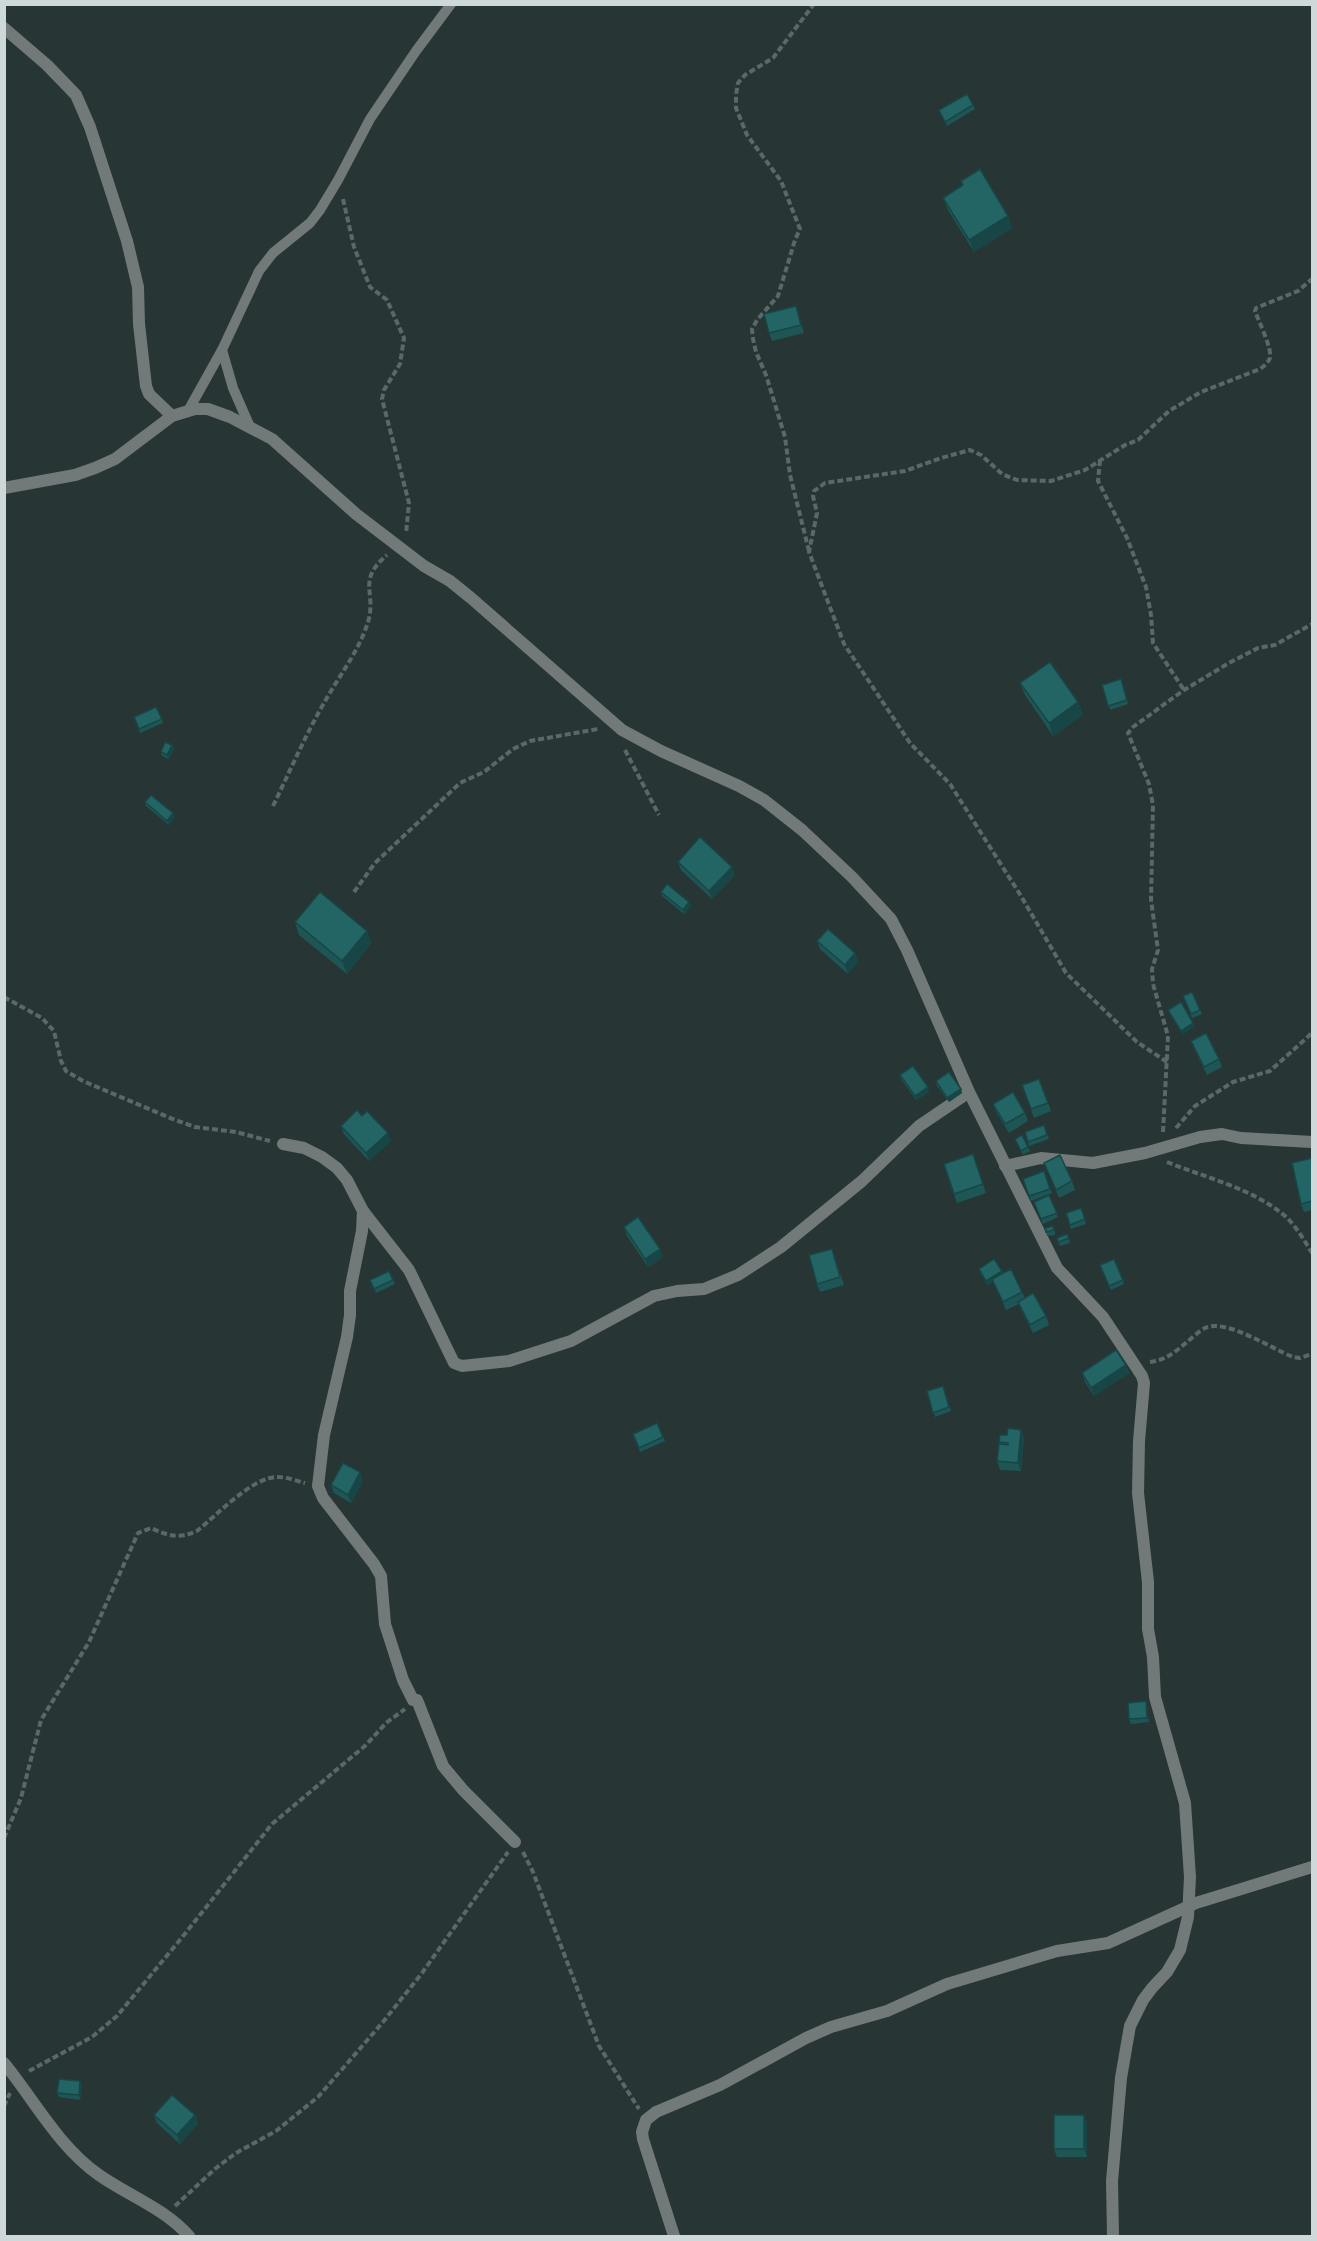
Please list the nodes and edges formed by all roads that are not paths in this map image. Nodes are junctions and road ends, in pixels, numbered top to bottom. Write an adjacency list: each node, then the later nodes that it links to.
1 (451, 4): 3 (lane)
2 (4, 28): 5 (street)
3 (222, 350): 4 (lane); 6 (lane)
4 (188, 411): 5 (street); 6 (street)
5 (172, 416): 7 (street)
6 (250, 427): 8 (street)
7 (4, 488)
8 (969, 1092): 11 (street); 12 (street)
9 (1312, 1142): 11 (street)
10 (283, 1144): 12 (street)
11 (1005, 1166): 15 (street)
12 (363, 1211): 13 (street)
13 (515, 1842)
14 (1312, 1867): 15 (street)
15 (1187, 1906): 18 (street); 19 (street)
16 (4, 2063): 17 (street)
17 (189, 2236)
18 (674, 2236)
19 (1113, 2236)

